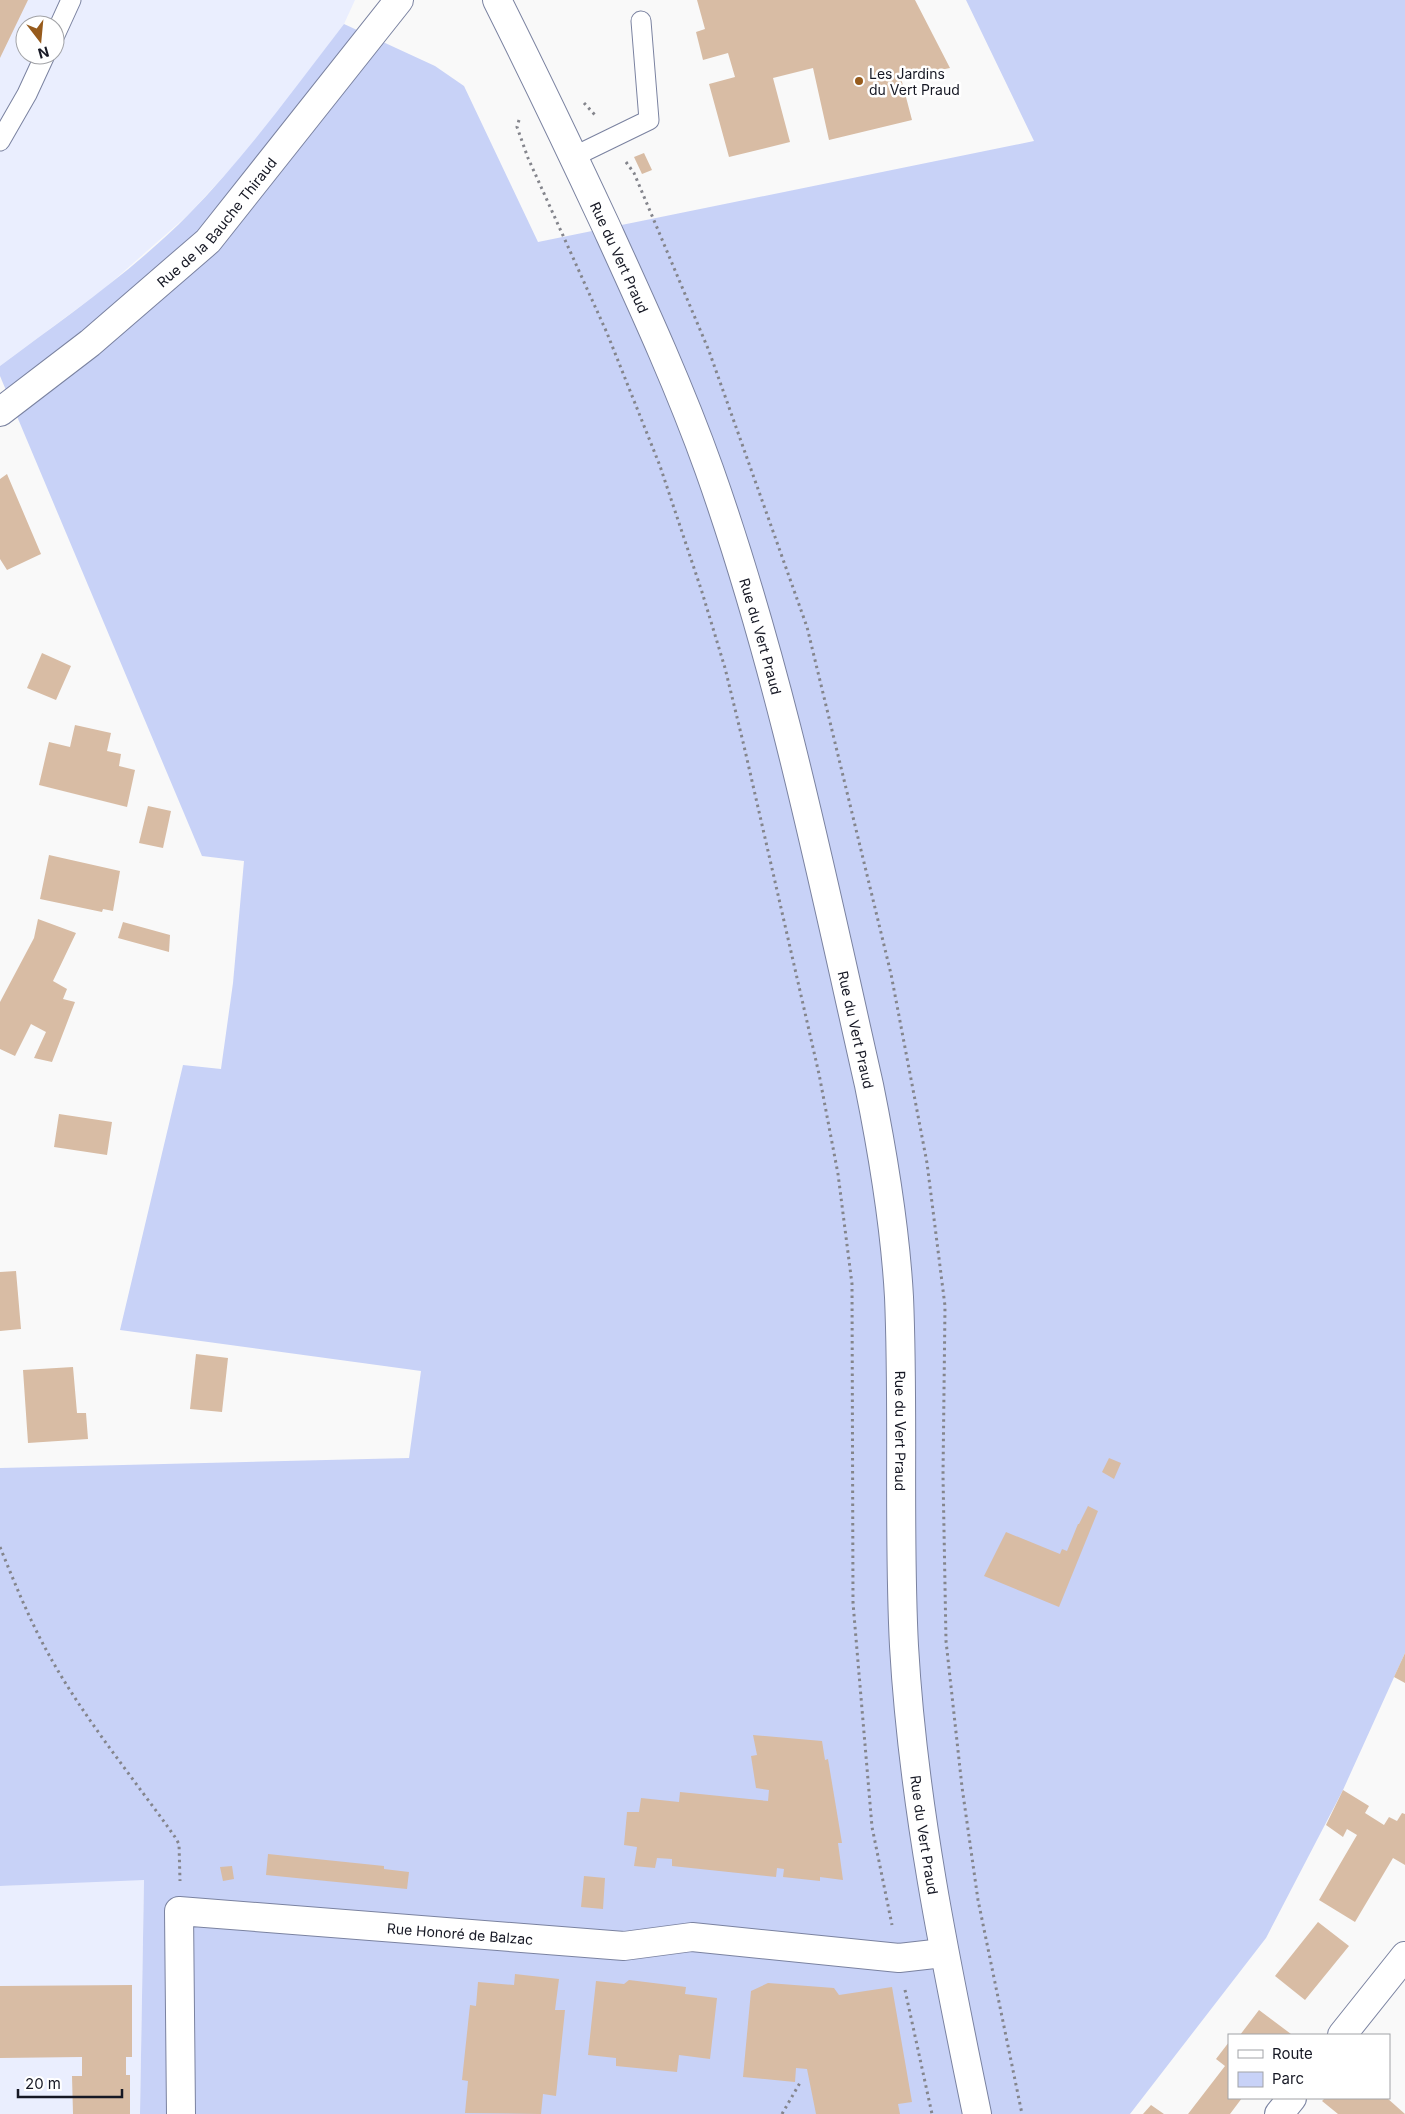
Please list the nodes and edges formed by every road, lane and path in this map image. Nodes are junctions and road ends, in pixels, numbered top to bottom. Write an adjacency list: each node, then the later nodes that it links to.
1 (71, 0): 4 (lane)
2 (399, 0): 10 (street, Rue de la Bauche Thiraud)
3 (497, 0): 9 (street, Rue du Vert Praud)
4 (64, 15)
5 (641, 21): 9 (lane)
6 (40, 65): 8 (lane)
7 (519, 118): 15 (path)
8 (0, 141)
9 (573, 157): 13 (street, Rue du Vert Praud)
10 (0, 412)
11 (0, 1548): 12 (path)
12 (179, 1911): 15 (street, Rue Honoré de Balzac); 19 (street)
13 (943, 1953): 15 (street, Rue Honoré de Balzac); 22 (street, Rue du Vert Praud)
14 (1405, 1956): 16 (street)
15 (898, 1958): 21 (path)
16 (1343, 2034)
17 (801, 2081): 20 (path)
18 (1291, 2099): 23 (street)
19 (181, 2114)
20 (782, 2114)
21 (932, 2114)
22 (977, 2114)
23 (1279, 2114)

